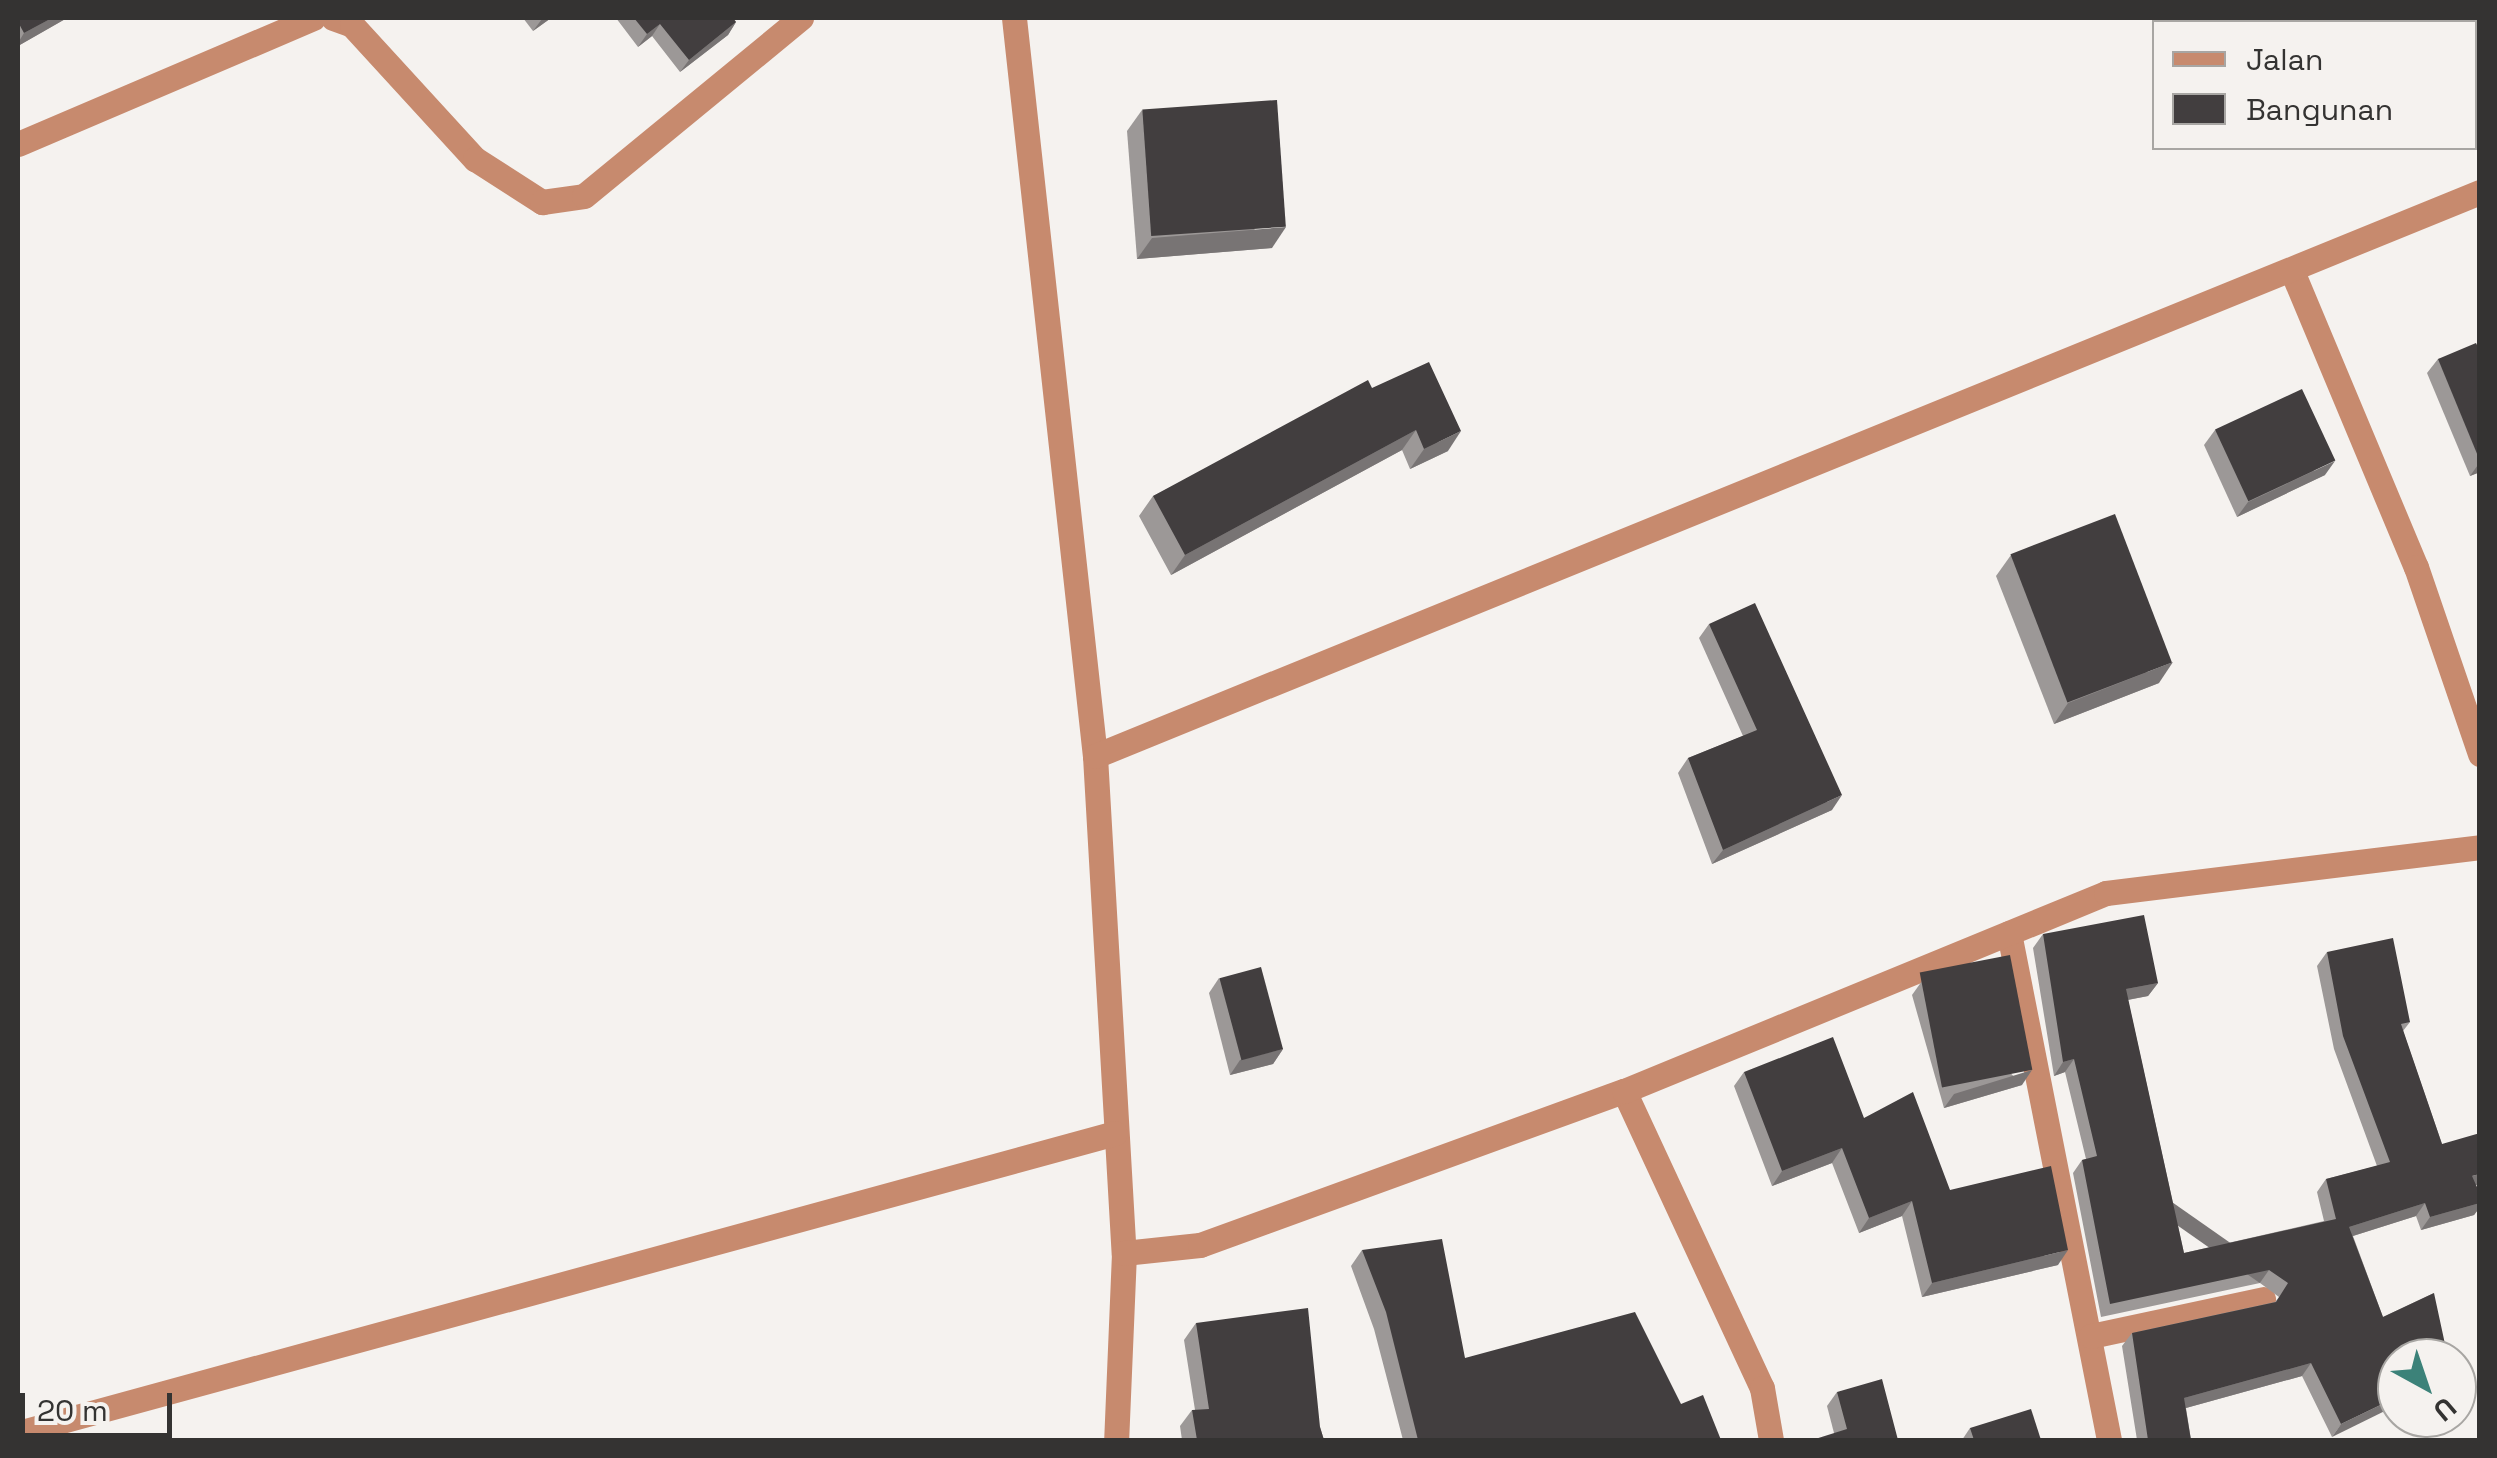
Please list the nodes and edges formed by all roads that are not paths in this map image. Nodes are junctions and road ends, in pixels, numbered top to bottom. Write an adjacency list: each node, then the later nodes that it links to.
1 (313, 18): 5 (street)
2 (332, 18): 3 (street)
3 (800, 18)
4 (1014, 18): 10 (street)
5 (286, 21): 6 (street)
6 (18, 144)
7 (2480, 192): 8 (street)
8 (2292, 271): 9 (street); 10 (street)
9 (2480, 754)
10 (1096, 756): 14 (street)
11 (2480, 847): 12 (street)
12 (2009, 933): 13 (street); 17 (street)
13 (1624, 1091): 15 (street); 20 (street)
14 (1115, 1133): 15 (street); 18 (street)
15 (1124, 1254): 19 (street)
16 (2263, 1299): 17 (street)
17 (2091, 1336): 21 (street)
18 (18, 1433)
19 (1116, 1440)
20 (1771, 1440)
21 (2109, 1440)

